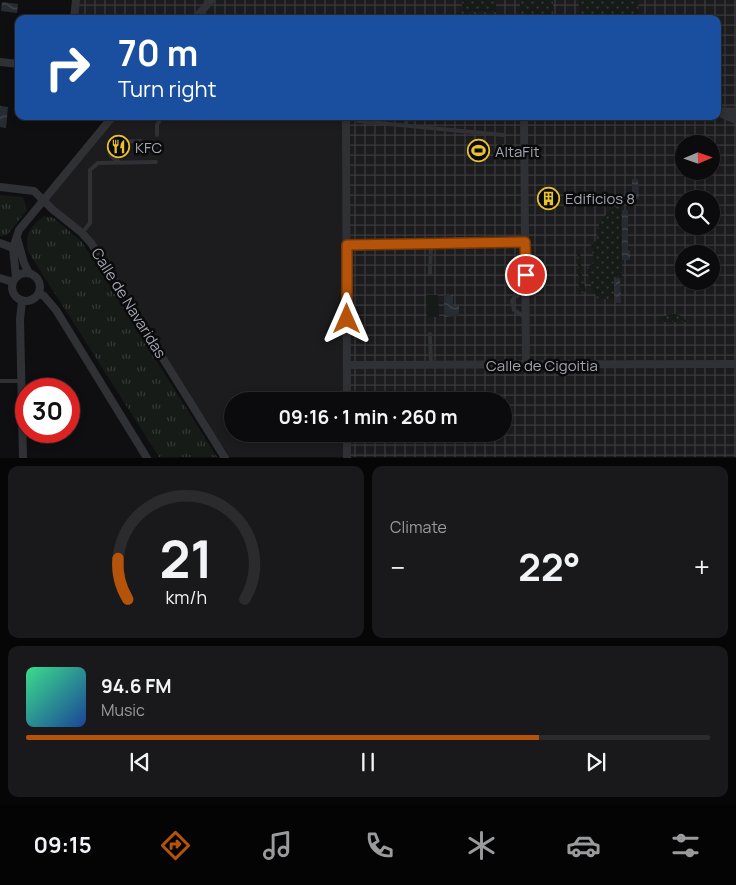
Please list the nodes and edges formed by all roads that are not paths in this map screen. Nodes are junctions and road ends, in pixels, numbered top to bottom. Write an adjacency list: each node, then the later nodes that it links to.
1 (76, 0): 3 (street)
2 (211, 0): 4 (street)
3 (74, 15)
4 (198, 15)
5 (0, 62): 6 (street)
6 (15, 64)
7 (721, 111): 9 (street)
8 (721, 112): 15 (street)
9 (736, 112)
10 (110, 120): 24 (street)
11 (160, 120): 18 (lane)
12 (346, 120): 30 (street)
13 (407, 120): 17 (lane)
14 (524, 120): 27 (street)
15 (736, 120)
16 (358, 121): 17 (lane)
17 (406, 126): 19 (lane)
18 (157, 135)
19 (503, 135)
20 (157, 144): 21 (lane)
21 (120, 162): 22 (lane); 25 (lane)
22 (156, 162)
23 (0, 187): 24 (street, Calle de Navaridas)
24 (43, 200): 25 (street, Calle de Navaridas); 26 (street)
25 (82, 233): 53 (street, Calle de Navaridas)
26 (16, 236): 31 (street); 32 (street)
27 (525, 242): 29 (street); 36 (street)
28 (0, 243): 31 (street)
29 (431, 244): 30 (street); 33 (lane)
30 (347, 245): 43 (street)
31 (13, 248): 35 (street)
32 (29, 273): 35 (street); 37 (street)
33 (430, 273)
34 (0, 278): 35 (street)
35 (14, 280): 38 (street)
36 (526, 291): 39 (street); 39 (lane)
37 (39, 293): 38 (street); 52 (street)
38 (22, 301): 45 (street)
39 (526, 317): 41 (street)
40 (430, 334): 44 (lane)
41 (526, 364): 42 (street, Calle de Cigoitia); 44 (street, Calle de Cigoitia)
42 (736, 364)
43 (347, 365): 44 (street, Calle de Cigoitia); 48 (street)
44 (431, 365)
45 (21, 378)
46 (15, 380): 47 (lane)
47 (0, 381)
48 (347, 392)
49 (348, 442): 54 (street)
50 (23, 443): 51 (street)
51 (23, 458)
52 (147, 458)
53 (225, 458)
54 (348, 458)

